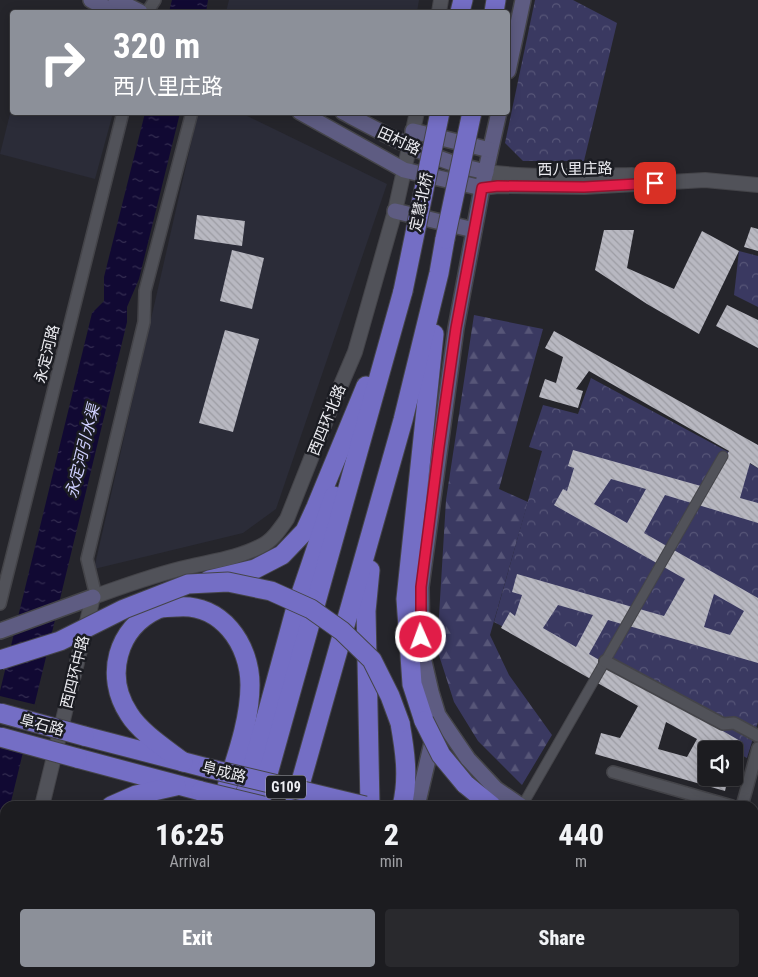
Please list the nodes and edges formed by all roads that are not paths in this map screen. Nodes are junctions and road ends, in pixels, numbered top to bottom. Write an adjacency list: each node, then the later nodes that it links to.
1 (90, 0): 4 (main road)
2 (116, 0): 5 (main road)
3 (523, 0): 6 (main road)
4 (110, 10)
5 (136, 10)
6 (510, 62)
7 (122, 115): 32 (street, 永定河路)
8 (191, 115): 31 (street)
9 (305, 115): 18 (main road, 田村路)
10 (348, 115): 16 (main road, 田村路)
11 (416, 115): 15 (street, 西四环北路)
12 (439, 115): 26 (highway, 定慧北桥, bridge)
13 (471, 115): 25 (highway, bridge)
14 (497, 115): 17 (main road)
15 (413, 131): 16 (street, 西四环北路); 17 (main road)
16 (409, 148): 18 (street, 西四环北路); 19 (main road, 田村路)
17 (490, 150): 19 (main road)
18 (404, 170): 22 (main road, 田村路); 23 (street, 西四环北路)
19 (486, 172): 20 (street, 西八里庄路); 22 (main road)
20 (758, 177)
21 (758, 185): 22 (street, 西八里庄路)
22 (482, 188): 24 (main road)
23 (395, 211): 24 (main road); 31 (street, 西四环北路)
24 (474, 230): 37 (main road)
25 (439, 273): 29 (highway); 37 (highway)
26 (396, 316): 27 (highway); 30 (highway, bridge)
27 (364, 431): 49 (highway); 51 (highway)
28 (723, 456): 35 (street)
29 (374, 526): 52 (highway); 54 (highway)
30 (188, 584): 34 (highway, bridge); 55 (highway, bridge)
31 (95, 596): 33 (main road); 46 (street, 西四环中路)
32 (0, 604)
33 (3, 630)
34 (0, 660)
35 (605, 661): 39 (street); 59 (street)
36 (0, 713): 38 (highway, 阜石路 / G109, bridge)
37 (431, 718): 56 (main road); 57 (highway, bridge); 58 (main road)
38 (84, 736): 43 (highway, 阜成路 / G109)
39 (758, 736)
40 (0, 738): 42 (highway, 阜石路 / G109, bridge)
41 (758, 748): 61 (street)
42 (77, 758): 45 (highway, 阜成路 / G109)
43 (183, 762): 48 (highway); 53 (highway, 阜成路 / G109, bridge)
44 (613, 772): 60 (street)
45 (179, 785): 47 (highway); 50 (highway, 阜成路 / G109, bridge)
46 (43, 801)
47 (122, 801)
48 (222, 801)
49 (243, 801)
50 (244, 801)
51 (260, 801)
52 (295, 801)
53 (344, 801)
54 (370, 801)
55 (403, 801)
56 (418, 801)
57 (486, 801)
58 (514, 801)
59 (525, 801)
60 (714, 801)
61 (743, 801)

